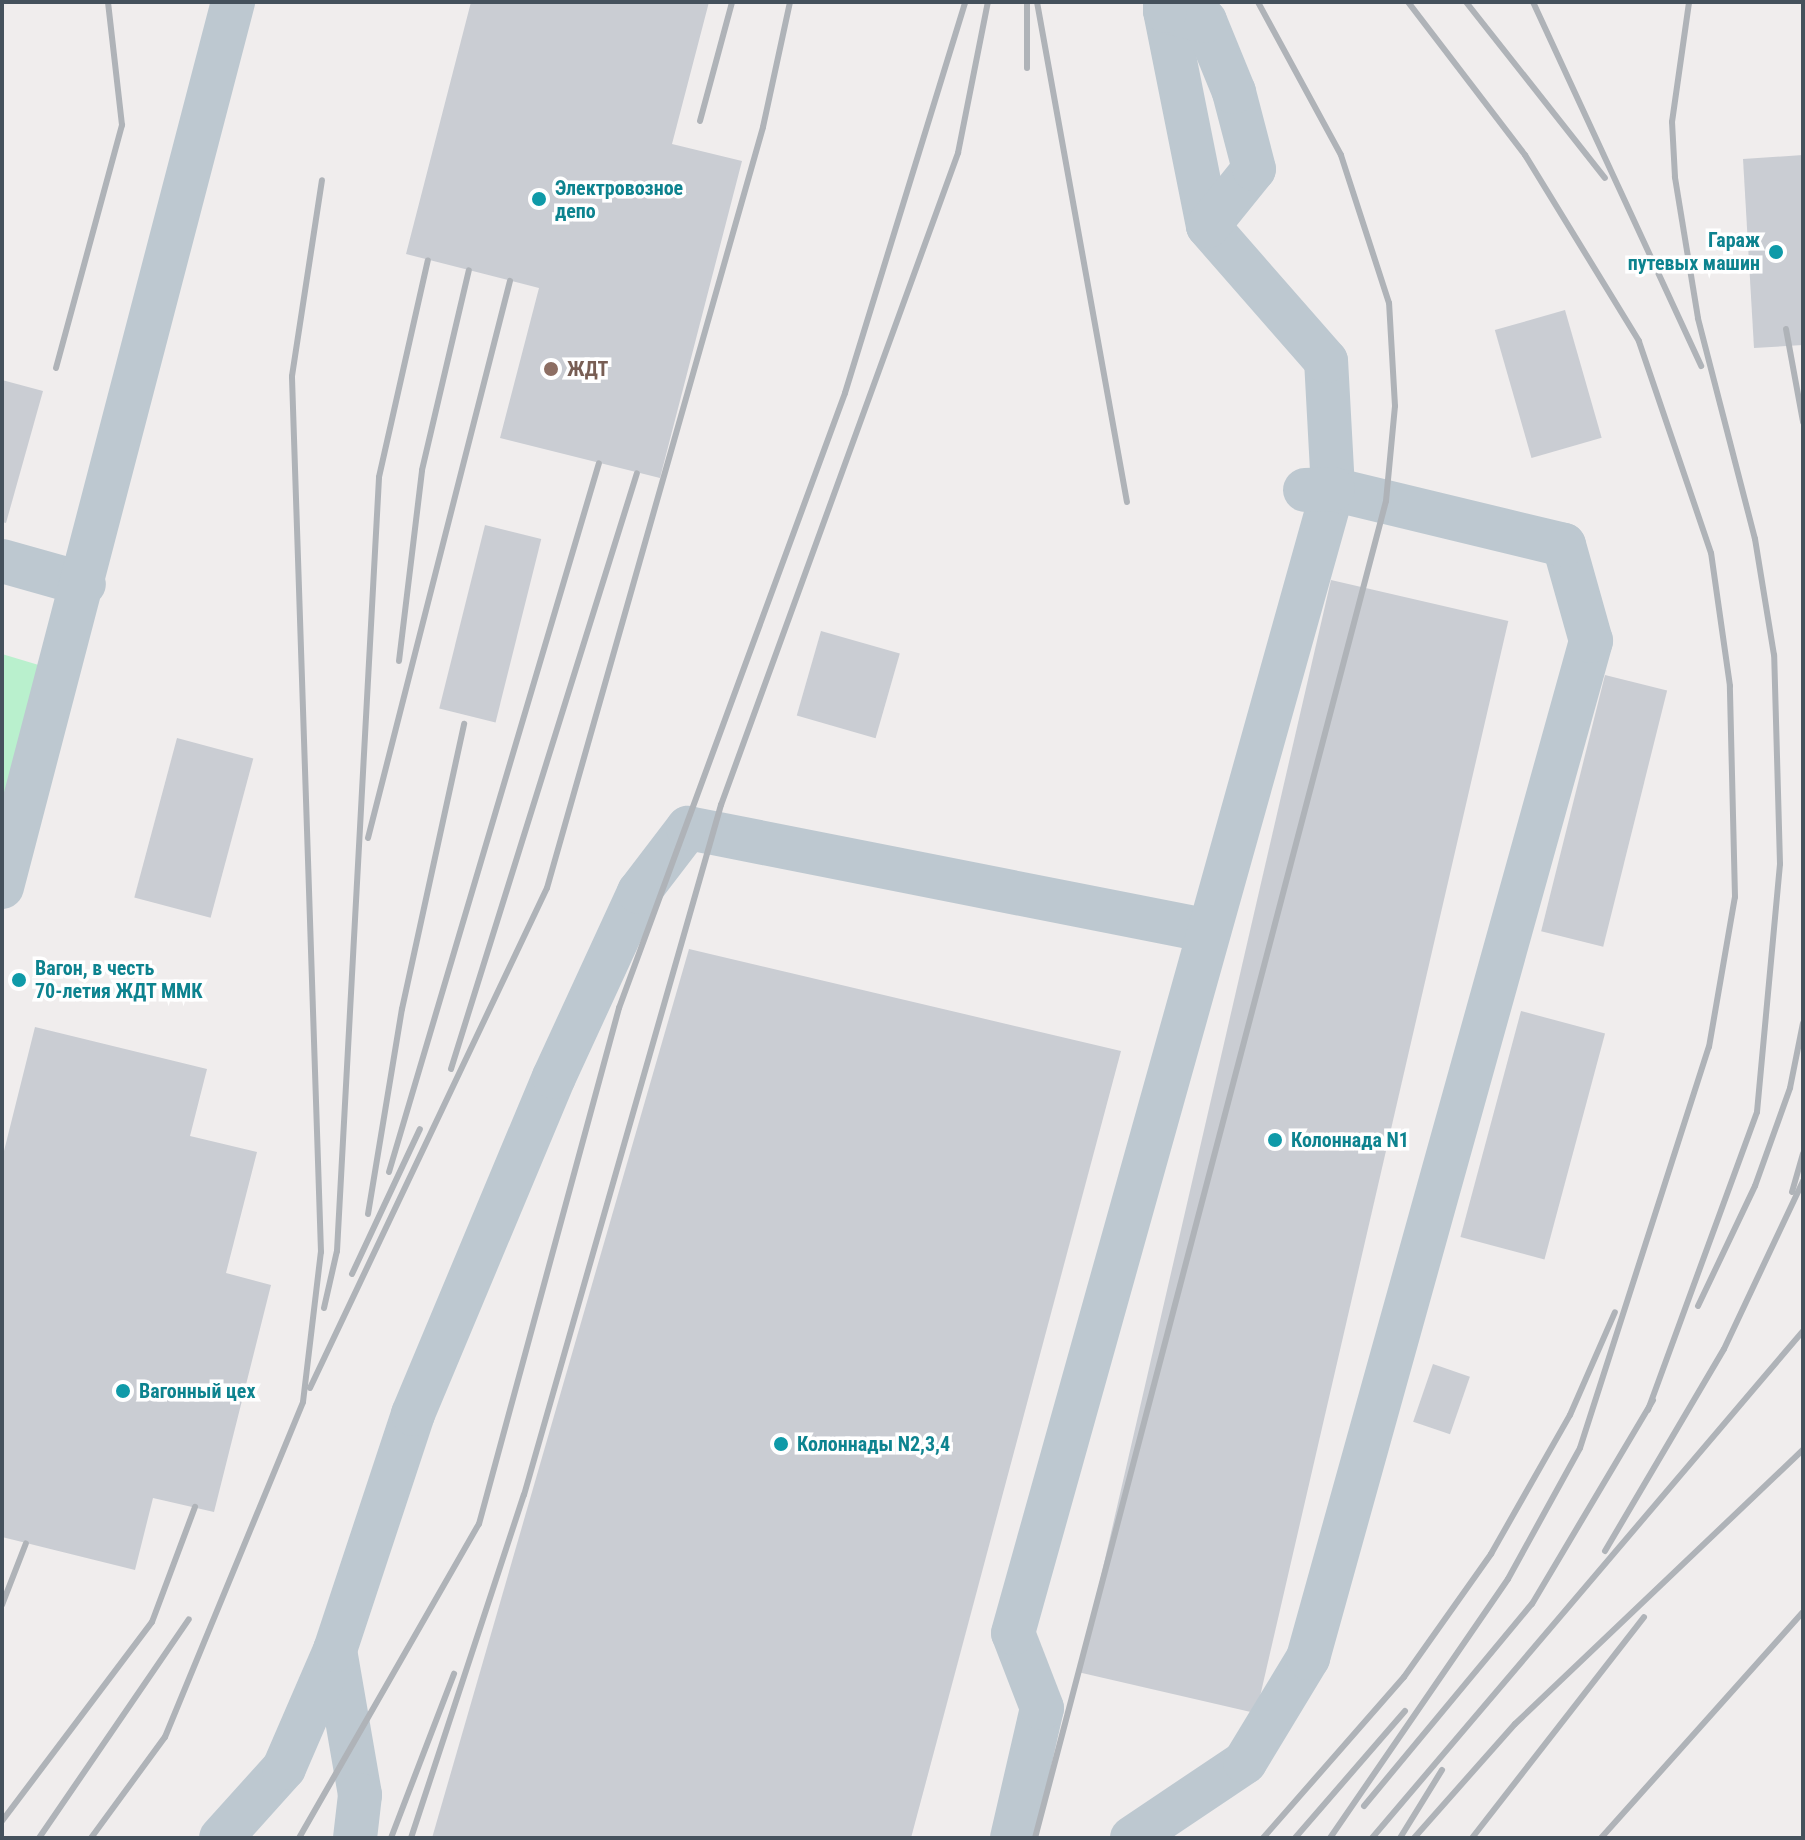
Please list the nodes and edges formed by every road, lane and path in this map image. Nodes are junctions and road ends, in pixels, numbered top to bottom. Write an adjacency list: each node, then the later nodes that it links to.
1 (233, 2): 5 (lane)
2 (1165, 6): 3 (lane)
3 (1319, 490): 7 (lane); 12 (lane)
4 (2, 561): 5 (lane)
5 (84, 584): 6 (lane)
6 (2, 887)
7 (1209, 931): 8 (lane); 11 (lane)
8 (335, 1650): 9 (lane); 10 (lane)
9 (221, 1838)
10 (355, 1838)
11 (1012, 1838)
12 (1132, 1838)

